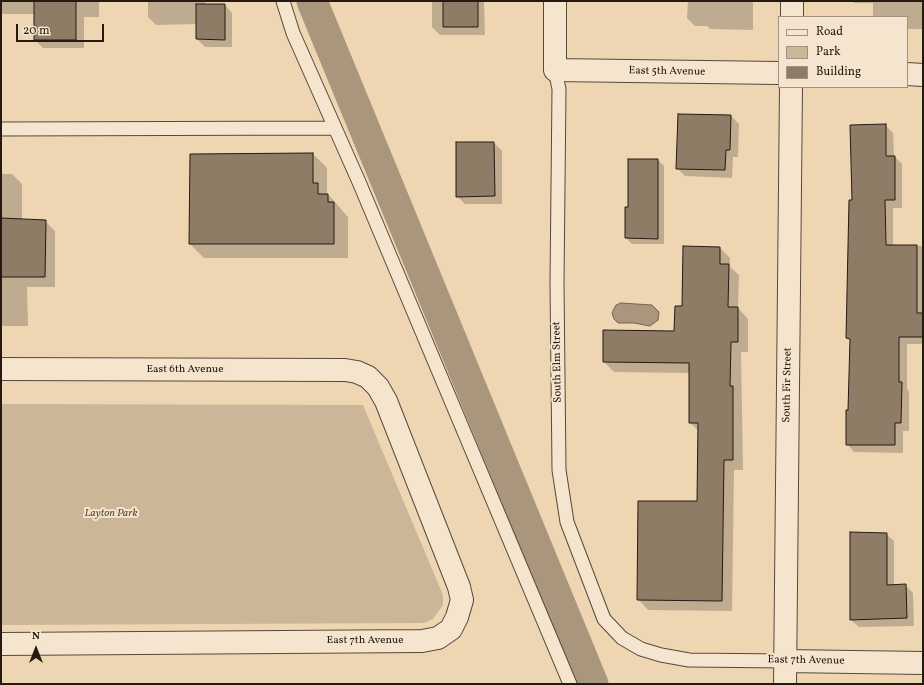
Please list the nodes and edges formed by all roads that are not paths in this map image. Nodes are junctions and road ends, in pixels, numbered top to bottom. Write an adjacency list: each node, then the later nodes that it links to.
1 (283, 1): 10 (lane)
2 (555, 1): 5 (street, South Elm Street)
3 (792, 1): 4 (street)
4 (792, 16)
5 (555, 70): 6 (street, East 5th Avenue); 15 (lane, South Elm Street)
6 (778, 73)
7 (908, 74): 8 (street)
8 (923, 75)
9 (791, 88): 16 (street, South Fir Street)
10 (335, 128): 11 (lane); 18 (lane)
11 (1, 129)
12 (1, 369): 13 (street, East 6th Avenue)
13 (368, 377): 14 (street, East 7th Avenue)
14 (1, 644)
15 (689, 660): 16 (lane, East 7th Avenue)
16 (785, 661): 17 (street, East 7th Avenue); 19 (street, South Fir Street)
17 (923, 663)
18 (570, 684)
19 (785, 684)

